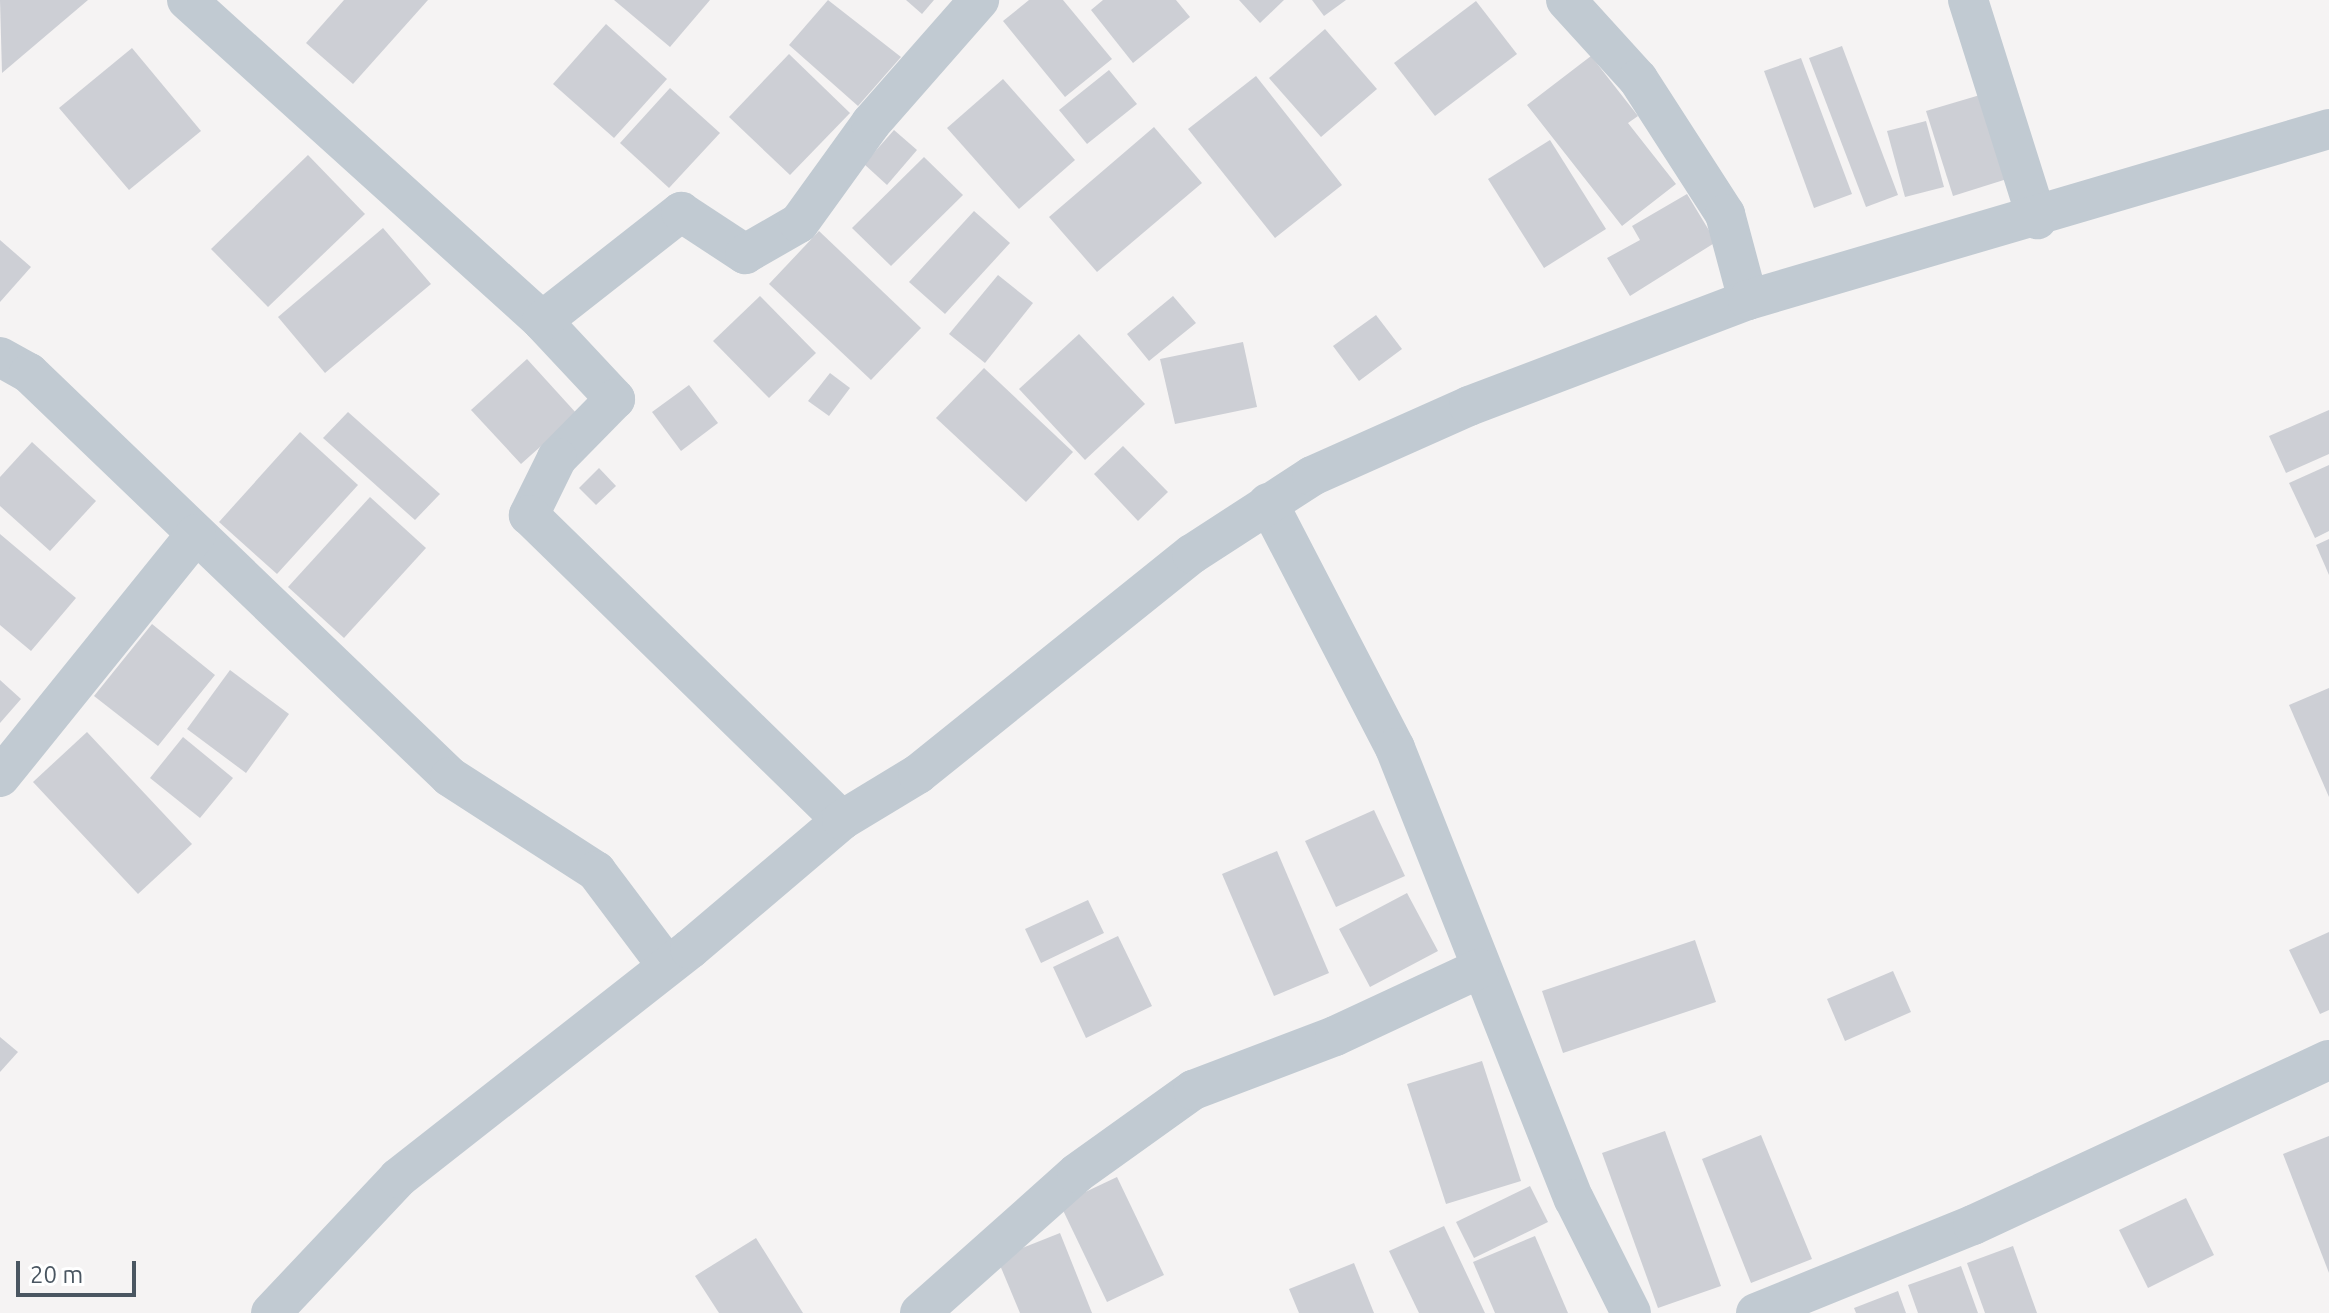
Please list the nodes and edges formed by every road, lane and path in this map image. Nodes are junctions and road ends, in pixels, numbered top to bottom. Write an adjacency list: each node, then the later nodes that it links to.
1 (187, 0): 8 (street)
2 (979, 0): 8 (street)
3 (1566, 0): 7 (street)
4 (1968, 0): 6 (street)
5 (2329, 129): 6 (street)
6 (2037, 219): 7 (street)
7 (1748, 300): 10 (street)
8 (542, 321): 13 (street)
9 (0, 357): 11 (street)
10 (1268, 503): 13 (street); 15 (street)
11 (196, 534): 12 (street); 14 (street)
12 (0, 777)
13 (842, 820): 14 (street)
14 (665, 963): 17 (street)
15 (1479, 969): 18 (street); 19 (street)
16 (2329, 1060): 20 (street)
17 (271, 1313)
18 (920, 1313)
19 (1631, 1313)
20 (1756, 1313)

